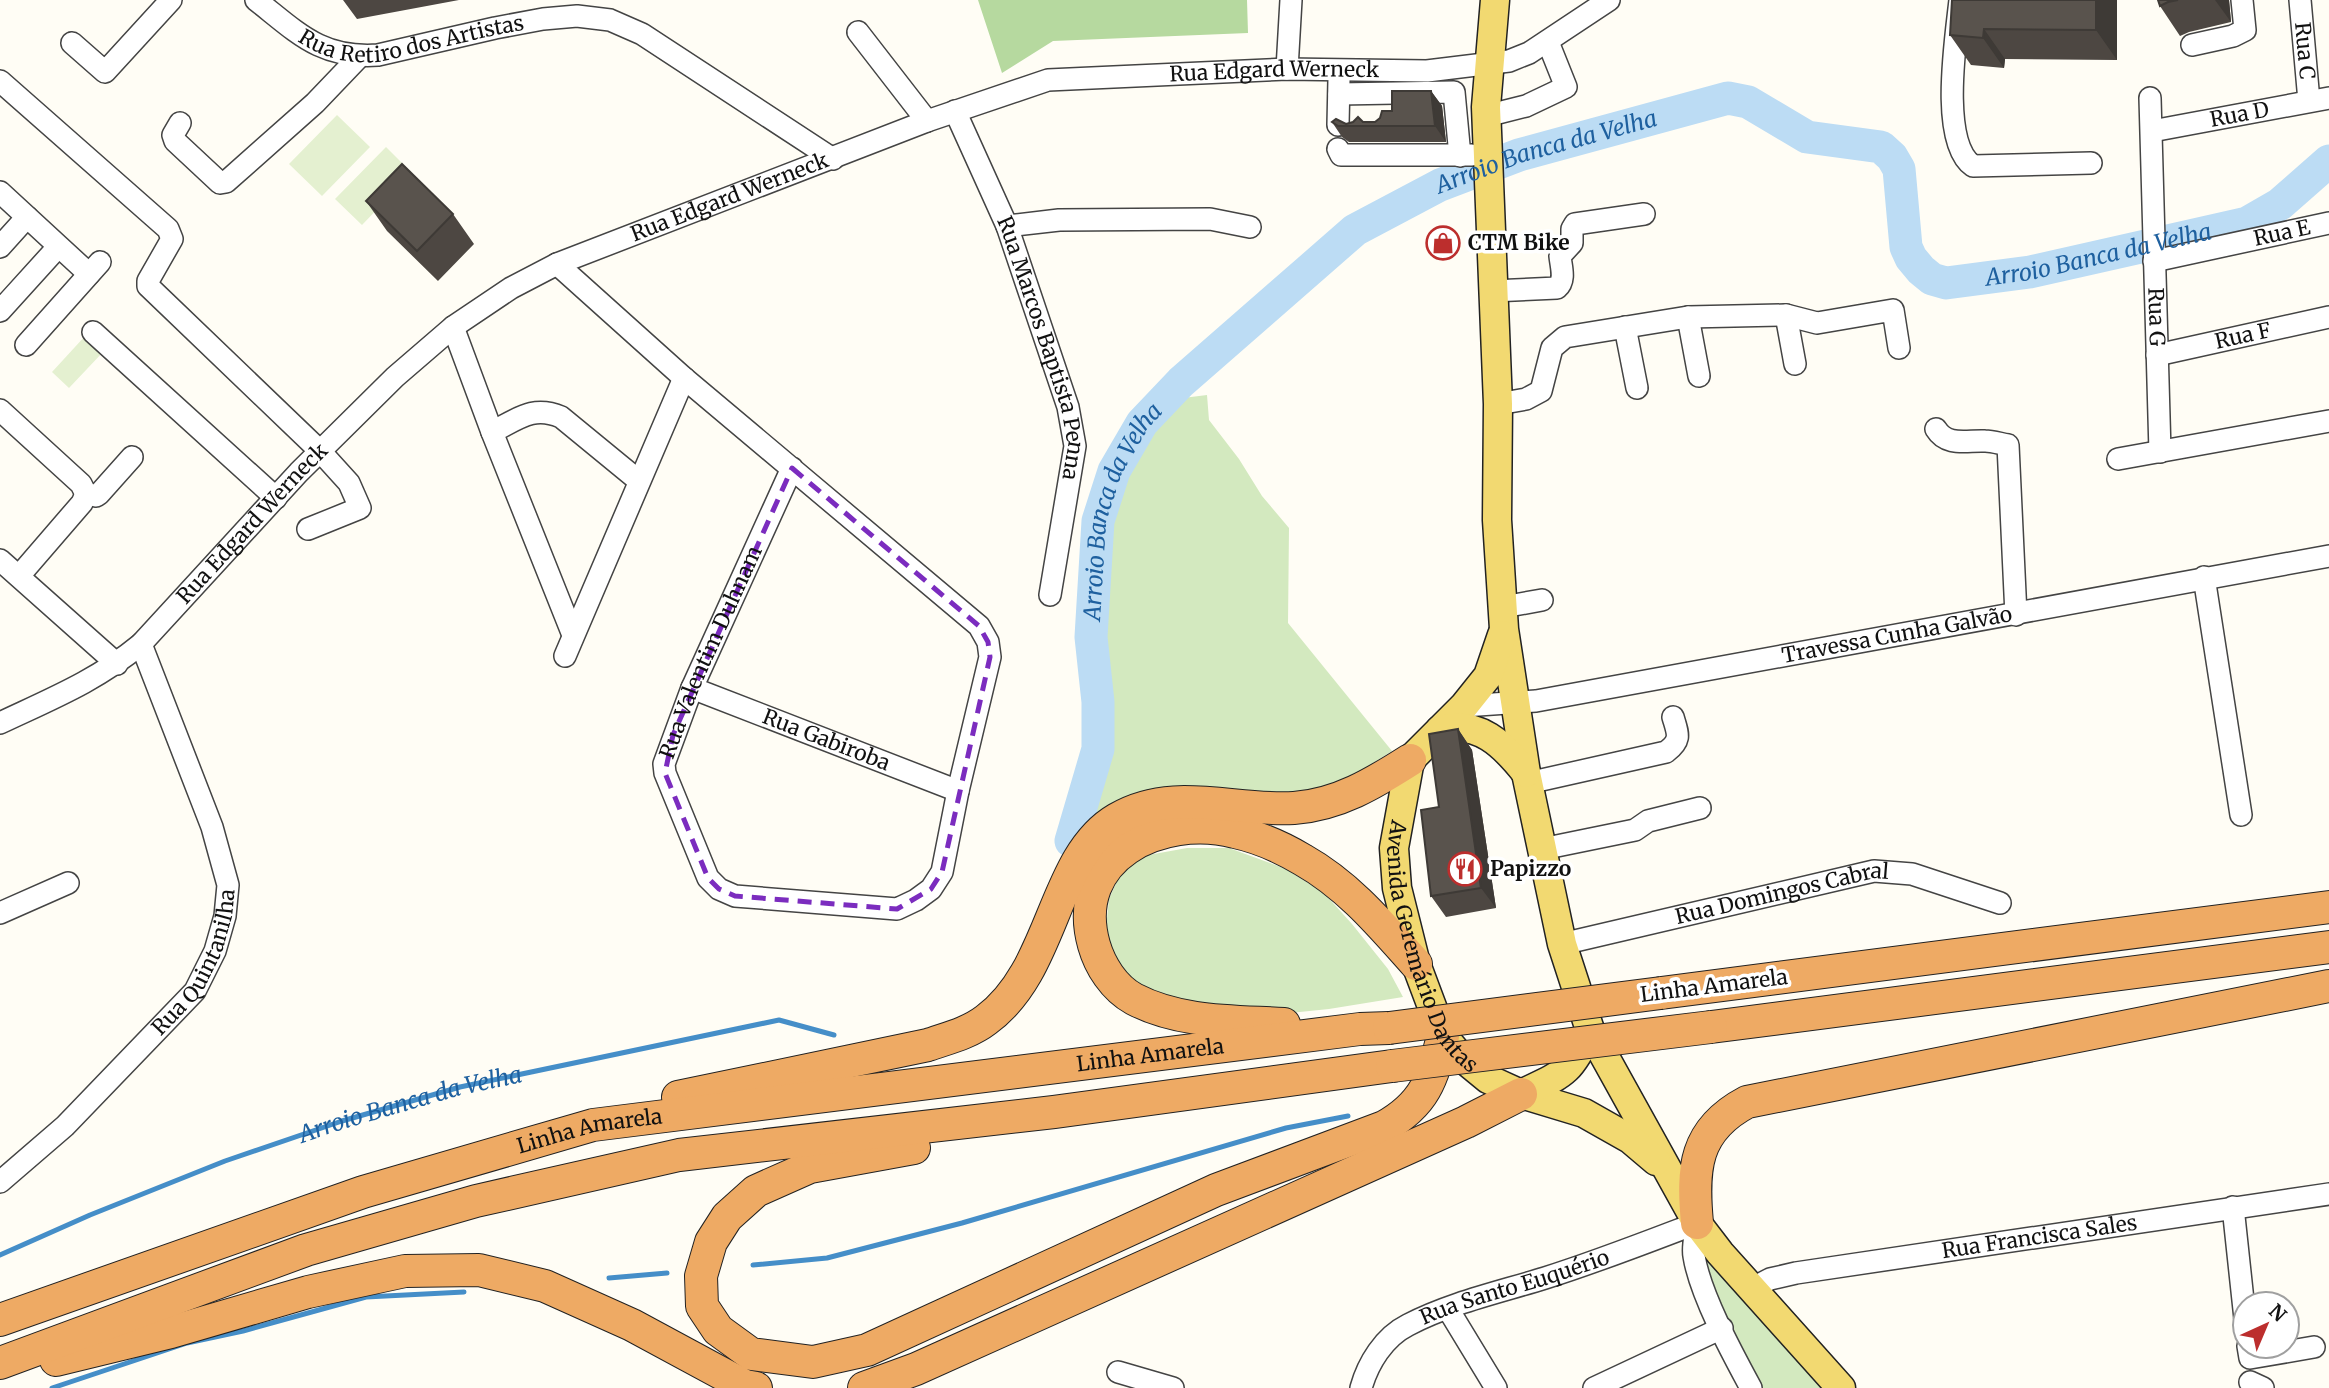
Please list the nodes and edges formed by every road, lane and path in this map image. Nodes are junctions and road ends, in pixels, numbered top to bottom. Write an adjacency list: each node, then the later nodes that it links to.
1 (171, 0): 11 (street)
2 (256, 0): 13 (street, Rua Retiro dos Artistas)
3 (1291, 0): 15 (street)
4 (1495, 0): 14 (main road, Avenida Geremário Dantas)
5 (1609, 0): 10 (street, Rua Edgard Werneck)
6 (1960, 0): 34 (street)
7 (2242, 0): 12 (street)
8 (2300, 0): 22 (street, Rua C)
9 (858, 32): 26 (street)
10 (1548, 42): 14 (street, Rua Edgard Werneck); 25 (street)
11 (72, 43)
12 (2192, 45)
13 (351, 55): 20 (street); 27 (street); 33 (street, Rua Retiro dos Artistas)
14 (1489, 63): 16 (street, Rua Edgard Werneck); 25 (main road, Avenida Geremário Dantas)
15 (1287, 69): 16 (street, Rua Edgard Werneck); 23 (street, Rua Edgard Werneck)
16 (1339, 70): 18 (street)
17 (0, 81): 65 (street)
18 (1349, 93): 19 (street); 28 (street)
19 (1381, 93): 24 (street); 32 (street)
20 (308, 95)
21 (2150, 98): 29 (street, Rua G)
22 (2319, 99): 29 (street, Rua D)
23 (955, 111): 26 (street, Rua Edgard Werneck); 39 (street, Rua Marcos Baptista Penna)
24 (1381, 115)
25 (1486, 116): 31 (main road, Avenida Geremário Dantas)
26 (927, 121): 33 (street, Rua Edgard Werneck)
27 (180, 124)
28 (1348, 125)
29 (2152, 131): 43 (street, Rua G)
30 (1350, 151): 32 (street)
31 (1488, 155): 32 (street); 45 (main road, Avenida Geremário Dantas)
32 (1460, 156)
33 (833, 159): 44 (street, Rua Edgard Werneck)
34 (2091, 163)
35 (0, 192): 37 (street)
36 (1644, 214): 45 (street)
37 (27, 217): 41 (street); 42 (street)
38 (2329, 223): 43 (street, Rua E)
39 (1007, 226): 40 (street); 78 (street, Rua Marcos Baptista Penna)
40 (1250, 227)
41 (0, 247)
42 (58, 247): 46 (street); 53 (street)
43 (2154, 261): 55 (street, Rua G)
44 (557, 264): 50 (street, Rua Edgard Werneck); 58 (street, Rua Valentim Duhnam)
45 (1492, 291): 60 (main road, Avenida Geremário Dantas)
46 (0, 311)
47 (1786, 315): 48 (street); 54 (street); 56 (street)
48 (1688, 317): 51 (street); 57 (street)
49 (2329, 317): 55 (street, Rua F)
50 (453, 327): 64 (street); 65 (street, Rua Edgard Werneck)
51 (1625, 327): 59 (street); 60 (street)
52 (93, 332): 72 (street)
53 (26, 345)
54 (1899, 348)
55 (2157, 355): 66 (street, Rua G)
56 (1795, 364)
57 (1699, 376)
58 (684, 378): 69 (street, Rua Valentim Duhnam); 70 (street)
59 (1637, 388)
60 (1497, 404): 81 (main road, Avenida Geremário Dantas)
61 (0, 410): 71 (street)
62 (2329, 421): 66 (street)
63 (1936, 429): 80 (street)
64 (492, 432): 70 (street); 82 (street)
65 (320, 451): 72 (street, Rua Edgard Werneck); 73 (street)
66 (2160, 452): 68 (street)
67 (132, 457): 71 (street)
68 (2118, 459)
69 (792, 468): 86 (street, Rua Valentim Duhnam); 94 (street, Rua Valentim Duhnam)
70 (639, 481): 82 (street)
71 (86, 494): 76 (street)
72 (276, 498): 83 (street, Rua Edgard Werneck)
73 (308, 529)
74 (2329, 556): 77 (street, Travessa Cunha Galvão)
75 (0, 560): 76 (street)
76 (19, 576): 85 (street)
77 (2204, 577): 80 (street, Travessa Cunha Galvão); 96 (street)
78 (1050, 595)
79 (1542, 600): 81 (street)
80 (2016, 615): 87 (street, Travessa Cunha Galvão)
81 (1503, 618): 87 (main road, Avenida Geremário Dantas); 88 (main road, Avenida Geremário Dantas)
82 (573, 635): 84 (street)
83 (141, 644): 85 (street, Rua Edgard Werneck); 113 (street, Rua Quintanilha)
84 (565, 656)
85 (117, 664): 90 (street, Rua Edgard Werneck)
86 (692, 688): 94 (street, Rua Gabiroba); 94 (street, Rua Valentim Duhnam)
87 (1514, 701): 88 (street, Travessa Cunha Galvão); 93 (main road, Avenida Geremário Dantas)
88 (1464, 706): 91 (main road, Avenida Geremário Dantas)
89 (1673, 717): 93 (street)
90 (0, 723)
91 (1440, 730): 92 (main road, Avenida Geremário Dantas); 93 (main road)
92 (1410, 760): 104 (main road, Avenida Geremário Dantas); 111 (highway)
93 (1527, 778): 97 (main road, Avenida Geremário Dantas)
94 (958, 790)
95 (1700, 808): 97 (street)
96 (2241, 816)
97 (1542, 849): 102 (main road, Avenida Geremário Dantas)
98 (68, 883): 101 (street)
99 (2000, 903): 102 (street, Rua Domingos Cabral)
100 (2329, 907): 106 (highway, Linha Amarela, bridge)
101 (0, 913)
102 (1562, 944): 107 (main road, Avenida Geremário Dantas)
103 (2329, 947): 110 (highway, Linha Amarela, bridge)
104 (1416, 964): 106 (highway); 108 (main road, Avenida Geremário Dantas)
105 (2329, 986): 116 (highway)
106 (1374, 1028): 111 (highway, Linha Amarela)
107 (1590, 1030): 109 (main road); 112 (main road, Avenida Geremário Dantas)
108 (1443, 1036): 109 (main road, Avenida Geremário Dantas); 110 (highway)
109 (1521, 1094): 112 (main road, Avenida Geremário Dantas); 128 (highway)
110 (1054, 1112): 124 (highway, Linha Amarela)
111 (593, 1125): 120 (highway, Linha Amarela)
112 (1670, 1173): 116 (main road, Avenida Geremário Dantas)
113 (0, 1182)
114 (2329, 1194): 115 (street, Rua Francisca Sales)
115 (2233, 1208): 117 (street, Rua Francisca Sales); 118 (street)
116 (1697, 1223): 117 (main road, Avenida Geremário Dantas); 119 (street, Rua Santo Euquério); 121 (street)
117 (1753, 1288): 134 (main road, Avenida Geremário Dantas)
118 (2242, 1290)
119 (1448, 1309): 130 (street, Rua Santo Euquério); 131 (street)
120 (0, 1320)
121 (1722, 1328): 132 (street); 133 (street)
122 (2314, 1347): 123 (street)
123 (2301, 1349)
124 (0, 1363)
125 (1118, 1372): 129 (street)
126 (0, 1374): 127 (highway)
127 (756, 1388)
128 (864, 1388)
129 (1173, 1388)
130 (1361, 1388)
131 (1496, 1388)
132 (1594, 1388)
133 (1751, 1388)
134 (1841, 1388)

